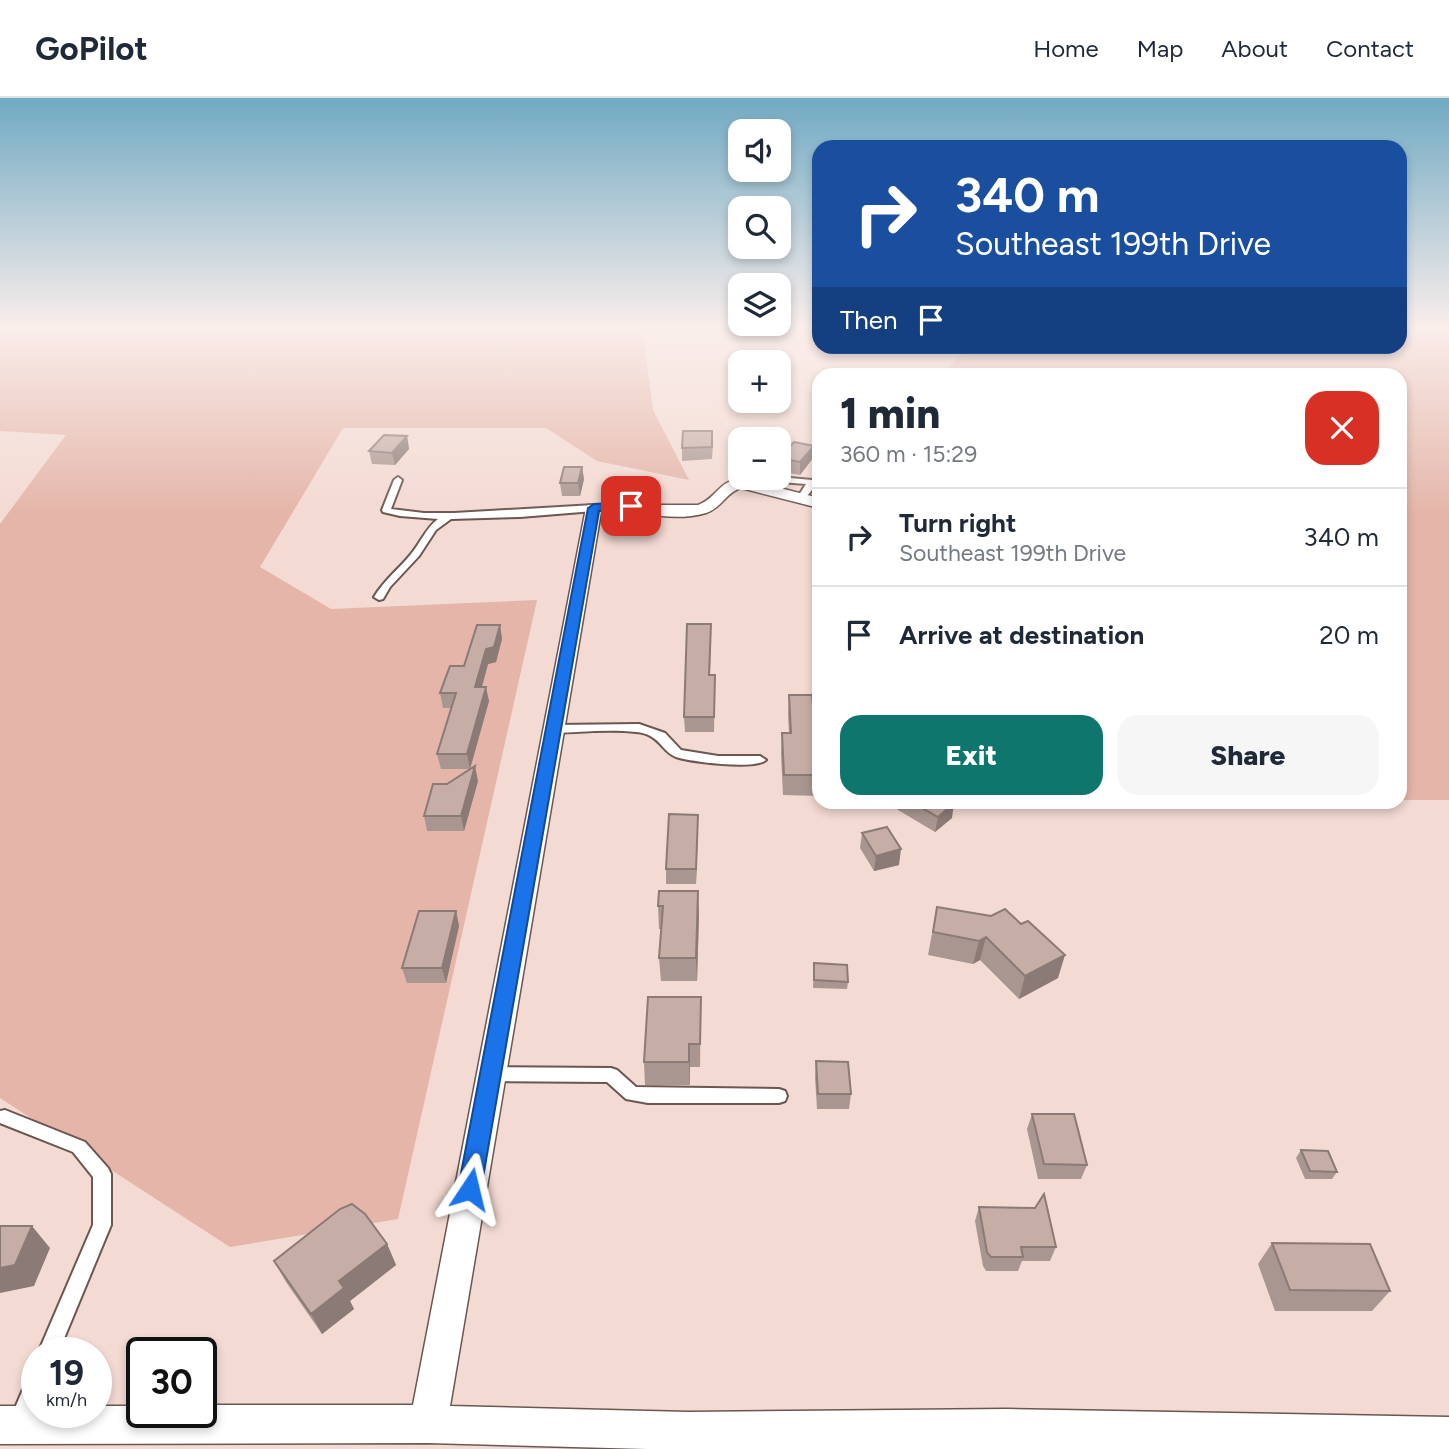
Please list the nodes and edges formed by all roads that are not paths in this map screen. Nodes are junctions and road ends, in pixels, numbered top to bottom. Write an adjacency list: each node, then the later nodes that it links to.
1 (398, 480): 4 (lane)
2 (812, 501): 3 (street)
3 (594, 508): 4 (lane); 6 (street)
4 (452, 515): 5 (lane)
5 (379, 597)
6 (554, 729): 7 (lane); 8 (street)
7 (760, 761)
8 (490, 1074): 9 (lane); 13 (street)
9 (779, 1096)
10 (5, 1117): 11 (lane)
11 (55, 1337)
12 (21, 1406): 14 (lane)
13 (428, 1424): 14 (street); 15 (street)
14 (9, 1425)
15 (1449, 1436)

